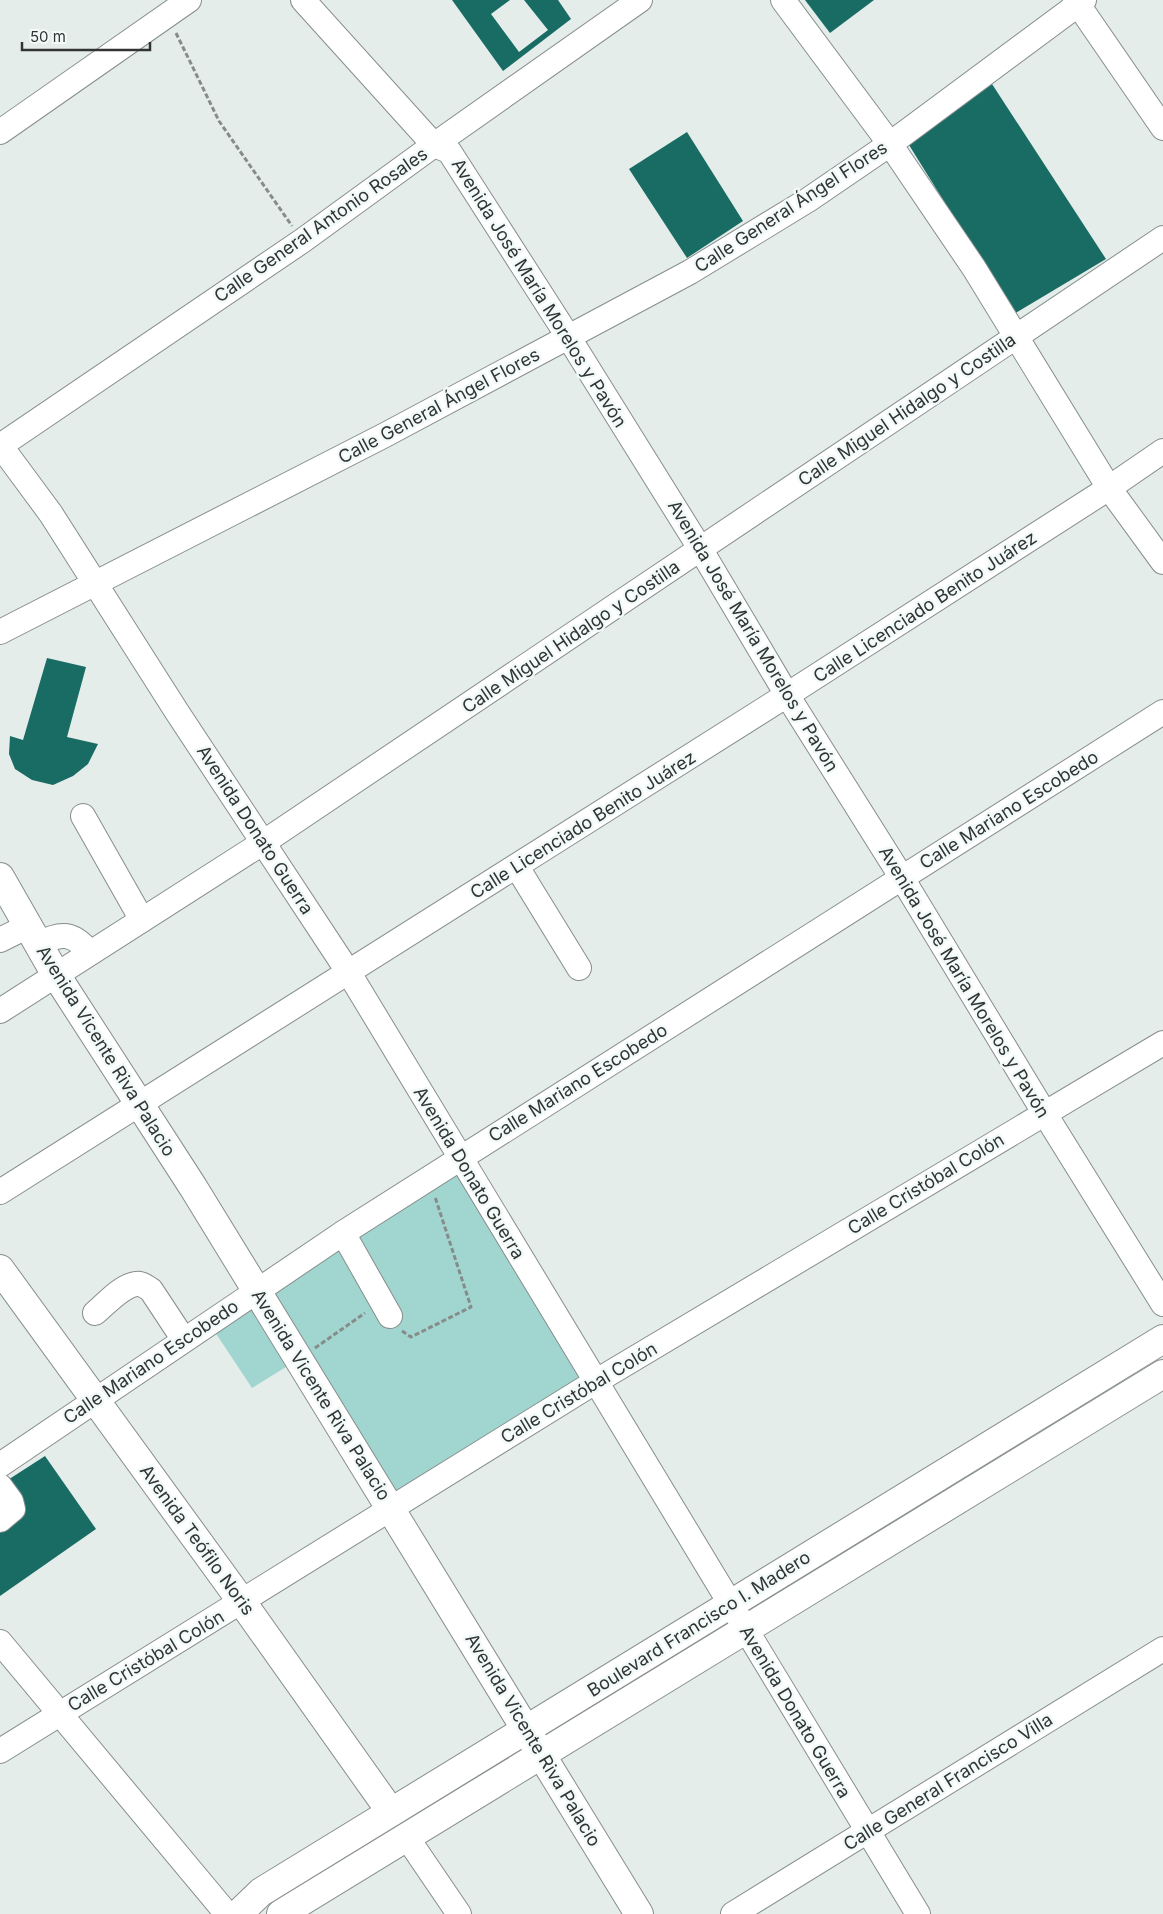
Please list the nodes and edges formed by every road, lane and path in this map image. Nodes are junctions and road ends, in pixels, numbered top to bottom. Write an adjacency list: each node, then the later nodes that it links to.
1 (189, 0): 6 (street)
2 (303, 0): 10 (street, Avenida José María Morelos y Pavón)
3 (640, 0): 10 (street, Calle General Antonio Rosales)
4 (783, 0): 9 (street)
5 (1079, 1): 7 (street); 9 (street, Calle General Ángel Flores)
6 (168, 15): 8 (street); 12 (path)
7 (1163, 128)
8 (0, 132)
9 (890, 144): 13 (street); 14 (street, Calle General Ángel Flores)
10 (434, 145): 12 (street, Calle General Antonio Rosales); 14 (street, Avenida José María Morelos y Pavón)
11 (1163, 238): 13 (street, Calle Miguel Hidalgo y Costilla)
12 (302, 241): 15 (street, Calle General Antonio Rosales)
13 (1017, 335): 17 (street); 18 (street, Calle Miguel Hidalgo y Costilla)
14 (569, 338): 18 (street, Avenida José María Morelos y Pavón); 20 (street, Calle General Ángel Flores)
15 (0, 445): 20 (street, Avenida Donato Guerra)
16 (1163, 451): 17 (street, Calle Licenciado Benito Juárez)
17 (1109, 488): 19 (street); 22 (street, Calle Licenciado Benito Juárez)
18 (701, 550): 22 (street, Avenida José María Morelos y Pavón); 25 (street, Calle Miguel Hidalgo y Costilla)
19 (1163, 562)
20 (95, 582): 21 (street, Calle General Ángel Flores); 25 (street, Avenida Donato Guerra)
21 (0, 632)
22 (787, 695): 26 (street, Calle Licenciado Benito Juárez); 28 (street, Avenida José María Morelos y Pavón)
23 (1163, 712): 28 (street, Calle Mariano Escobedo)
24 (83, 816): 29 (street)
25 (264, 842): 29 (street, Calle Miguel Hidalgo y Costilla); 35 (street, Avenida Donato Guerra)
26 (517, 867): 33 (street); 35 (street, Calle Licenciado Benito Juárez)
27 (0, 877): 30 (main road, Avenida Vicente Riva Palacio)
28 (902, 878): 39 (street, Avenida José María Morelos y Pavón); 40 (street, Calle Mariano Escobedo)
29 (142, 920): 32 (street, Calle Miguel Hidalgo y Costilla)
30 (33, 935): 31 (street); 32 (street); 34 (main road, Avenida Vicente Riva Palacio)
31 (0, 940)
32 (90, 953): 34 (street, Calle Miguel Hidalgo y Costilla)
33 (579, 968)
34 (56, 974): 36 (street, Calle Miguel Hidalgo y Costilla); 38 (main road, Avenida Vicente Riva Palacio)
35 (349, 974): 38 (street, Calle Licenciado Benito Juárez); 40 (street, Avenida Donato Guerra)
36 (0, 1011)
37 (1163, 1043): 39 (street, Calle Cristóbal Colón)
38 (138, 1104): 42 (street, Calle Licenciado Benito Juárez); 45 (main road, Avenida Vicente Riva Palacio)
39 (1044, 1114): 46 (street, Avenida José María Morelos y Pavón); 53 (street, Calle Cristóbal Colón)
40 (460, 1158): 41 (street, Calle Mariano Escobedo); 53 (street, Avenida Donato Guerra)
41 (428, 1178): 43 (street, Calle Mariano Escobedo); 48 (path)
42 (0, 1192)
43 (343, 1233): 45 (street, Calle Mariano Escobedo); 48 (street)
44 (0, 1269): 54 (main road, Avenida Teófilo Noris)
45 (257, 1291): 50 (street, Calle Mariano Escobedo); 57 (main road, Avenida Vicente Riva Palacio)
46 (1163, 1304)
47 (95, 1313): 50 (street)
48 (385, 1316): 51 (path)
49 (1163, 1339): 60 (main road, Boulevard Francisco I. Madero)
50 (184, 1340): 54 (street, Calle Mariano Escobedo)
51 (311, 1341)
52 (1163, 1374): 61 (main road, Boulevard Francisco I. Madero)
53 (595, 1382): 57 (street, Calle Cristóbal Colón); 60 (street, Avenida Donato Guerra)
54 (96, 1399): 55 (street, Calle Mariano Escobedo); 59 (main road, Avenida Teófilo Noris)
55 (0, 1465)
56 (0, 1486): 58 (street)
57 (390, 1508): 59 (street, Calle Cristóbal Colón); 65 (main road, Avenida Vicente Riva Palacio)
58 (0, 1520)
59 (242, 1602): 64 (street, Calle Cristóbal Colón); 68 (main road, Avenida Teófilo Noris)
60 (730, 1604): 61 (street, Avenida Donato Guerra); 65 (main road, Boulevard Francisco I. Madero)
61 (745, 1629): 67 (main road, Boulevard Francisco I. Madero); 69 (street, Avenida Donato Guerra)
62 (0, 1642): 64 (street)
63 (1163, 1649): 69 (street, Calle General Francisco Villa)
64 (60, 1714): 66 (street, Calle Cristóbal Colón); 71 (street)
65 (526, 1729): 67 (main road, Avenida Vicente Riva Palacio); 68 (main road, Boulevard Francisco I. Madero)
66 (0, 1751)
67 (541, 1754): 70 (main road, Boulevard Francisco I. Madero); 75 (main road, Avenida Vicente Riva Palacio)
68 (391, 1812): 72 (main road, Boulevard Francisco I. Madero)
69 (868, 1831): 76 (street, Calle General Francisco Villa); 77 (street, Avenida Donato Guerra)
70 (406, 1836): 73 (main road, Boulevard Francisco I. Madero); 74 (street)
71 (227, 1914)
72 (238, 1914)
73 (281, 1914)
74 (459, 1914)
75 (639, 1914)
76 (733, 1914)
77 (918, 1914)

